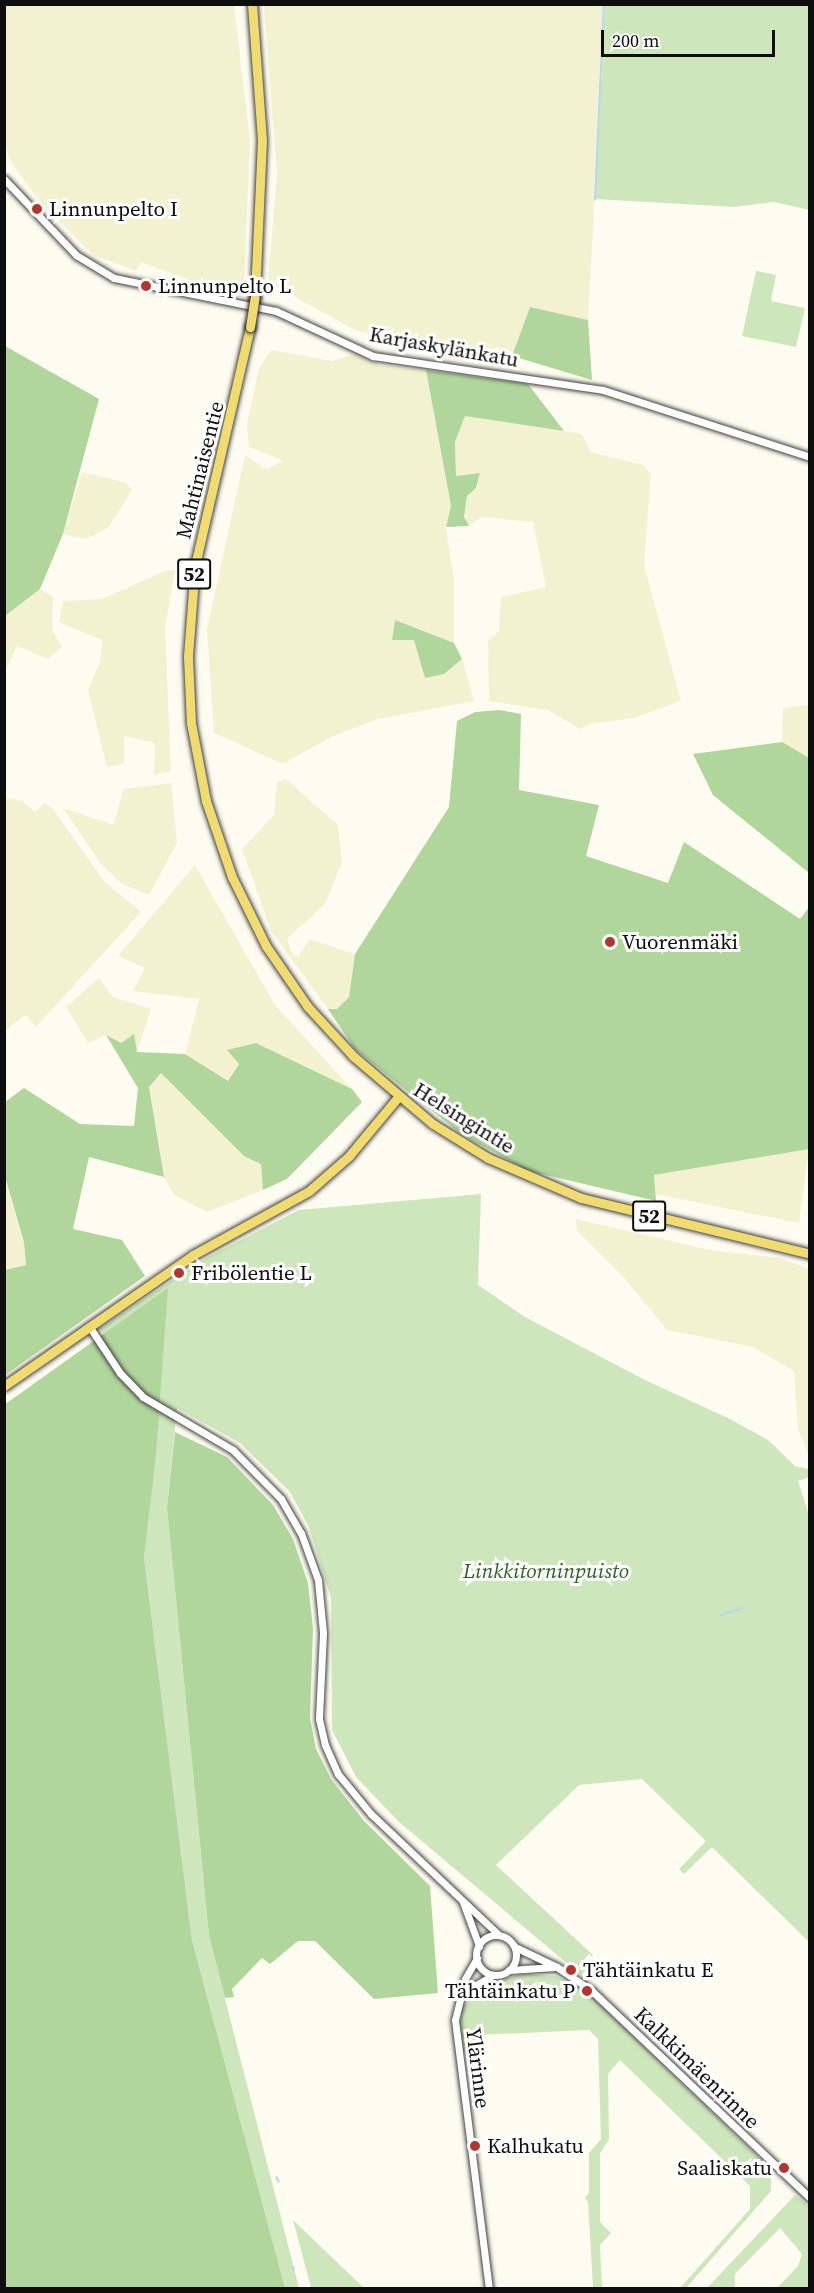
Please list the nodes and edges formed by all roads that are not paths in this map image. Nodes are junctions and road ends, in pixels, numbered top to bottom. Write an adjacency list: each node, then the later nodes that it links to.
1 (252, 4): 4 (main road, Mahtinaisentie / 52, bridge)
2 (4, 179): 3 (street, Karjaskylänkatu)
3 (810, 457)
4 (398, 1097): 5 (main road, Helsingintie / 52); 6 (main road, Helsingintie)
5 (810, 1254)
6 (89, 1326): 7 (main road, Helsingintie); 8 (street)
7 (4, 1386)
8 (463, 1902): 9 (street); 10 (street)
9 (500, 1935): 10 (street); 11 (street)
10 (478, 1946): 12 (street)
11 (515, 1947): 13 (street, Kalkkimäenrinne); 14 (street)
12 (477, 1958): 15 (street); 16 (street, Ylärinne)
13 (558, 1967): 14 (street); 17 (street, Kalkkimäenrinne)
14 (509, 1970): 15 (street)
15 (494, 1975): 16 (street)
16 (460, 1994): 18 (street, Ylärinne)
17 (810, 2198)
18 (489, 2289)

